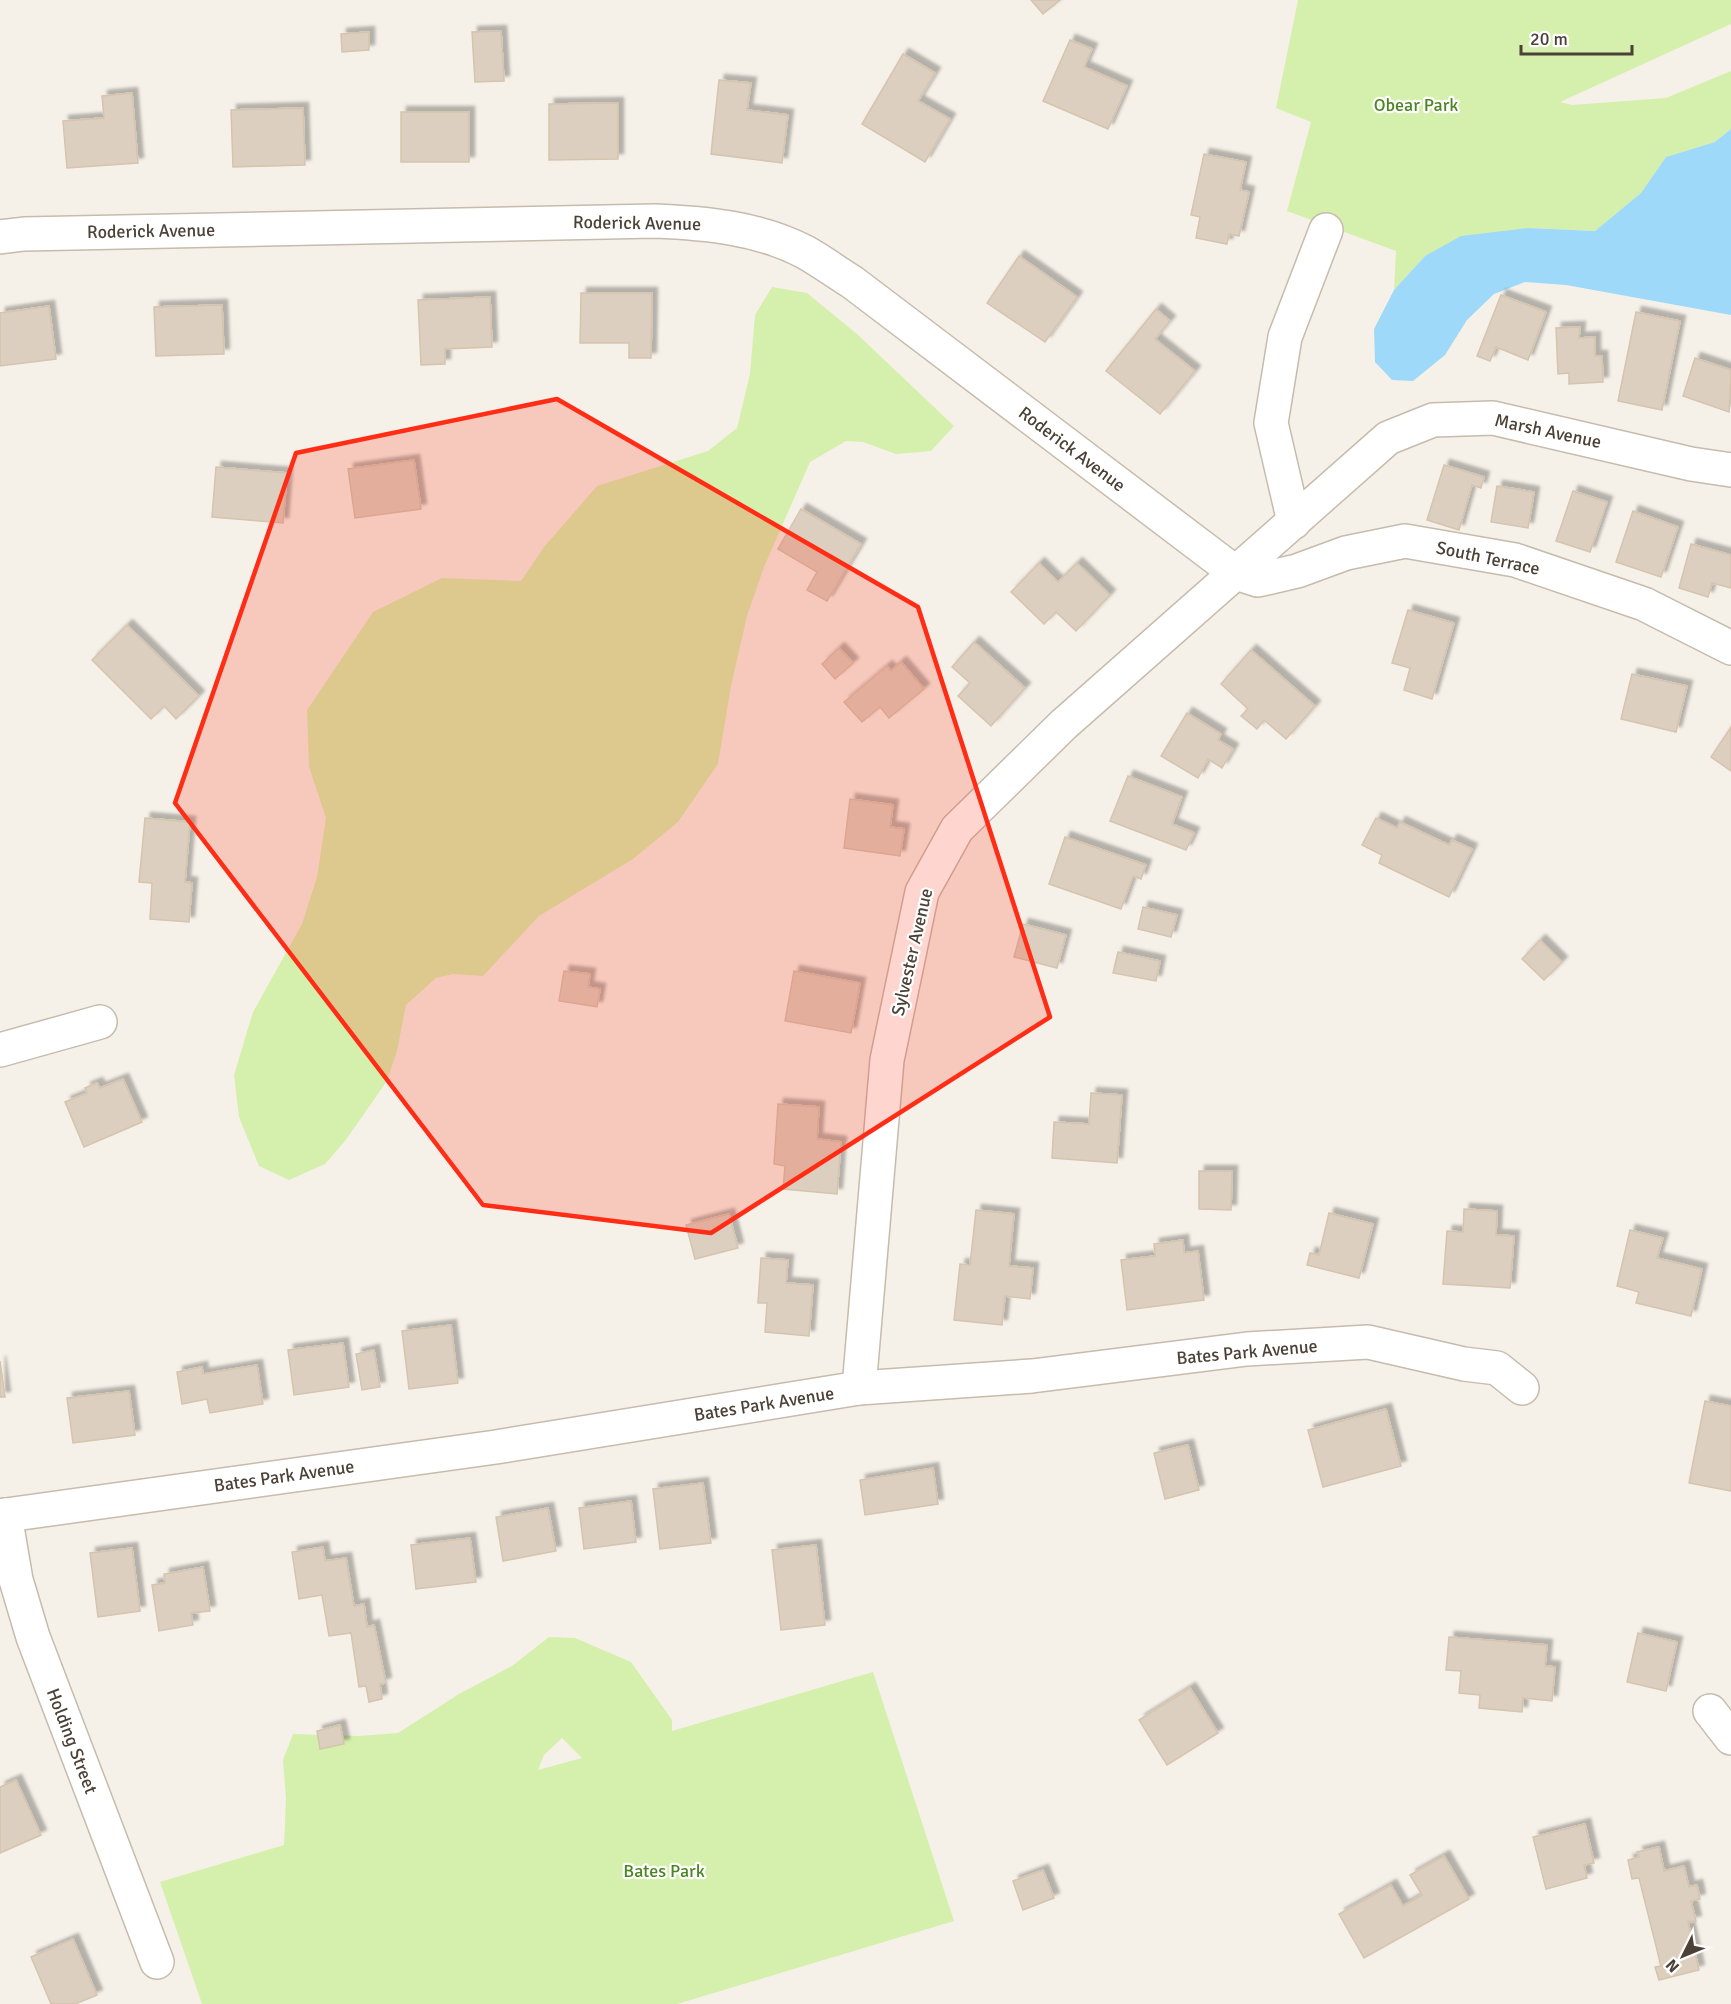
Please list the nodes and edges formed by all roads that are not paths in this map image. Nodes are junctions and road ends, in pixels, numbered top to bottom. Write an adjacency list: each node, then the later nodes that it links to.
1 (1326, 230): 4 (street)
2 (0, 237): 5 (street, Roderick Avenue)
3 (1731, 470): 4 (street, Marsh Avenue)
4 (1294, 522): 5 (street, Marsh Avenue)
5 (1236, 573): 6 (street, South Terrace); 9 (street, Sylvester Avenue)
6 (1731, 648)
7 (100, 1022): 8 (street)
8 (0, 1050)
9 (859, 1388): 10 (street, Bates Park Avenue); 11 (street, Bates Park Avenue)
10 (1522, 1388)
11 (3, 1515): 14 (street, Holding Street)
12 (1710, 1711): 13 (street)
13 (1731, 1738)
14 (158, 1962)

